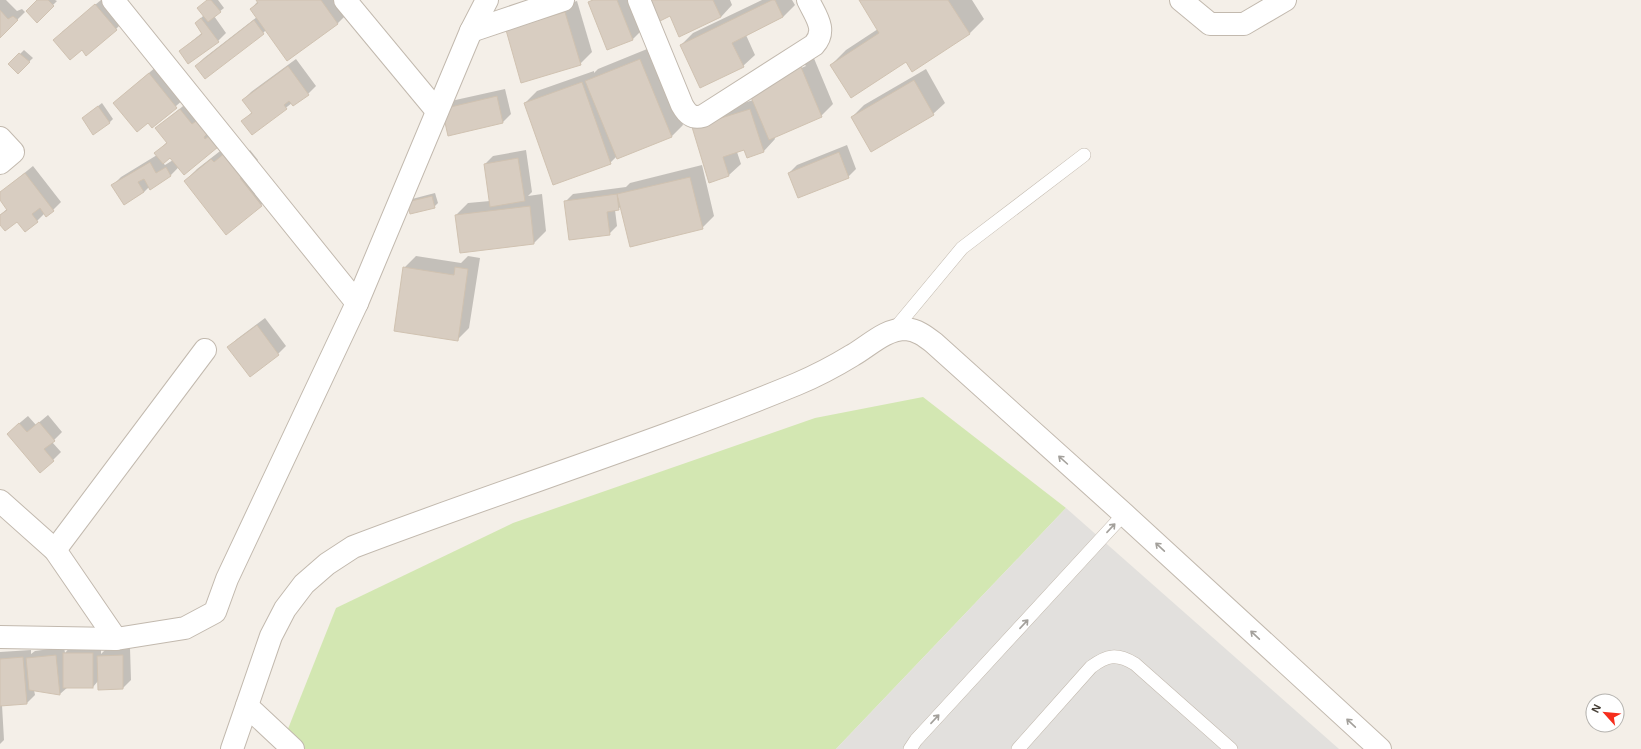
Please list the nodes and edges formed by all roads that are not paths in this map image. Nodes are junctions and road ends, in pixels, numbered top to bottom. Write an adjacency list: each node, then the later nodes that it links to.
1 (113, 0): 14 (street)
2 (345, 0): 10 (street)
3 (487, 0): 9 (street)
4 (563, 0): 9 (street)
5 (639, 0): 6 (street)
6 (808, 0)
7 (1181, 0): 8 (street)
8 (1285, 0)
9 (471, 31): 10 (street)
10 (437, 112): 14 (street)
11 (0, 138): 13 (street)
12 (1084, 154): 15 (lane)
13 (0, 163)
14 (357, 303): 21 (street)
15 (892, 331): 18 (street, one-way to 15); 22 (street)
16 (205, 350): 19 (street)
17 (0, 501): 19 (street)
18 (1124, 514): 25 (lane, one-way to 18); 28 (street, one-way to 18)
19 (54, 550): 21 (street)
20 (0, 637): 21 (street)
21 (116, 639)
22 (247, 706): 23 (street); 24 (street)
23 (232, 749)
24 (293, 749)
25 (910, 749)
26 (1018, 749): 27 (lane)
27 (1231, 749)
28 (1380, 749)

